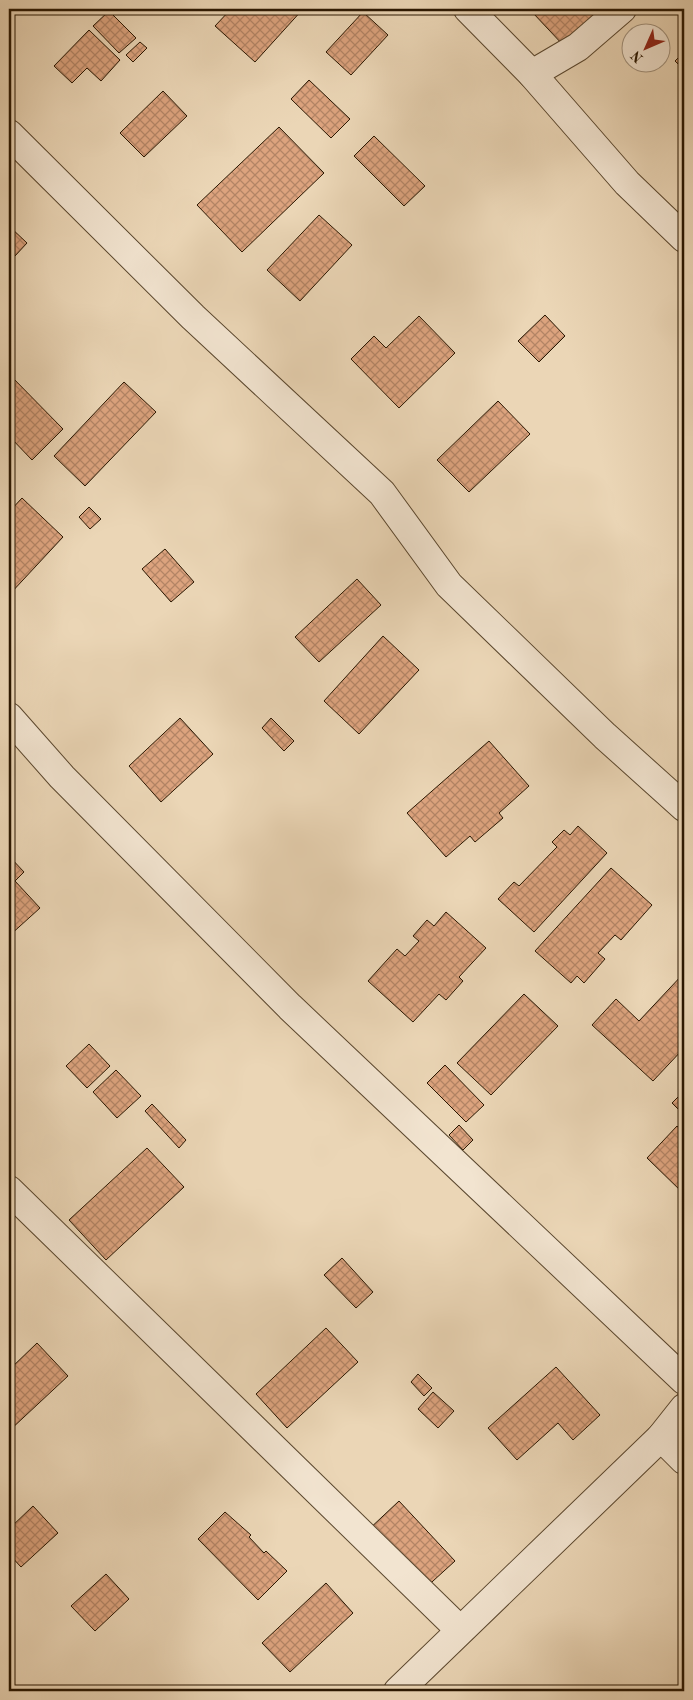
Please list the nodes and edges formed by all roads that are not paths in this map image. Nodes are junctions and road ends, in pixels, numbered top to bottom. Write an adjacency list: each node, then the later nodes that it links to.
1 (468, 9): 3 (street)
2 (622, 9): 3 (street)
3 (532, 74): 5 (street)
4 (9, 134): 7 (street)
5 (684, 238)
6 (9, 717): 9 (street)
7 (684, 808)
8 (9, 1190): 13 (street)
9 (684, 1380)
10 (684, 1408): 11 (street)
11 (660, 1437): 12 (street); 13 (street)
12 (684, 1460)
13 (460, 1630): 14 (street)
14 (398, 1691)

